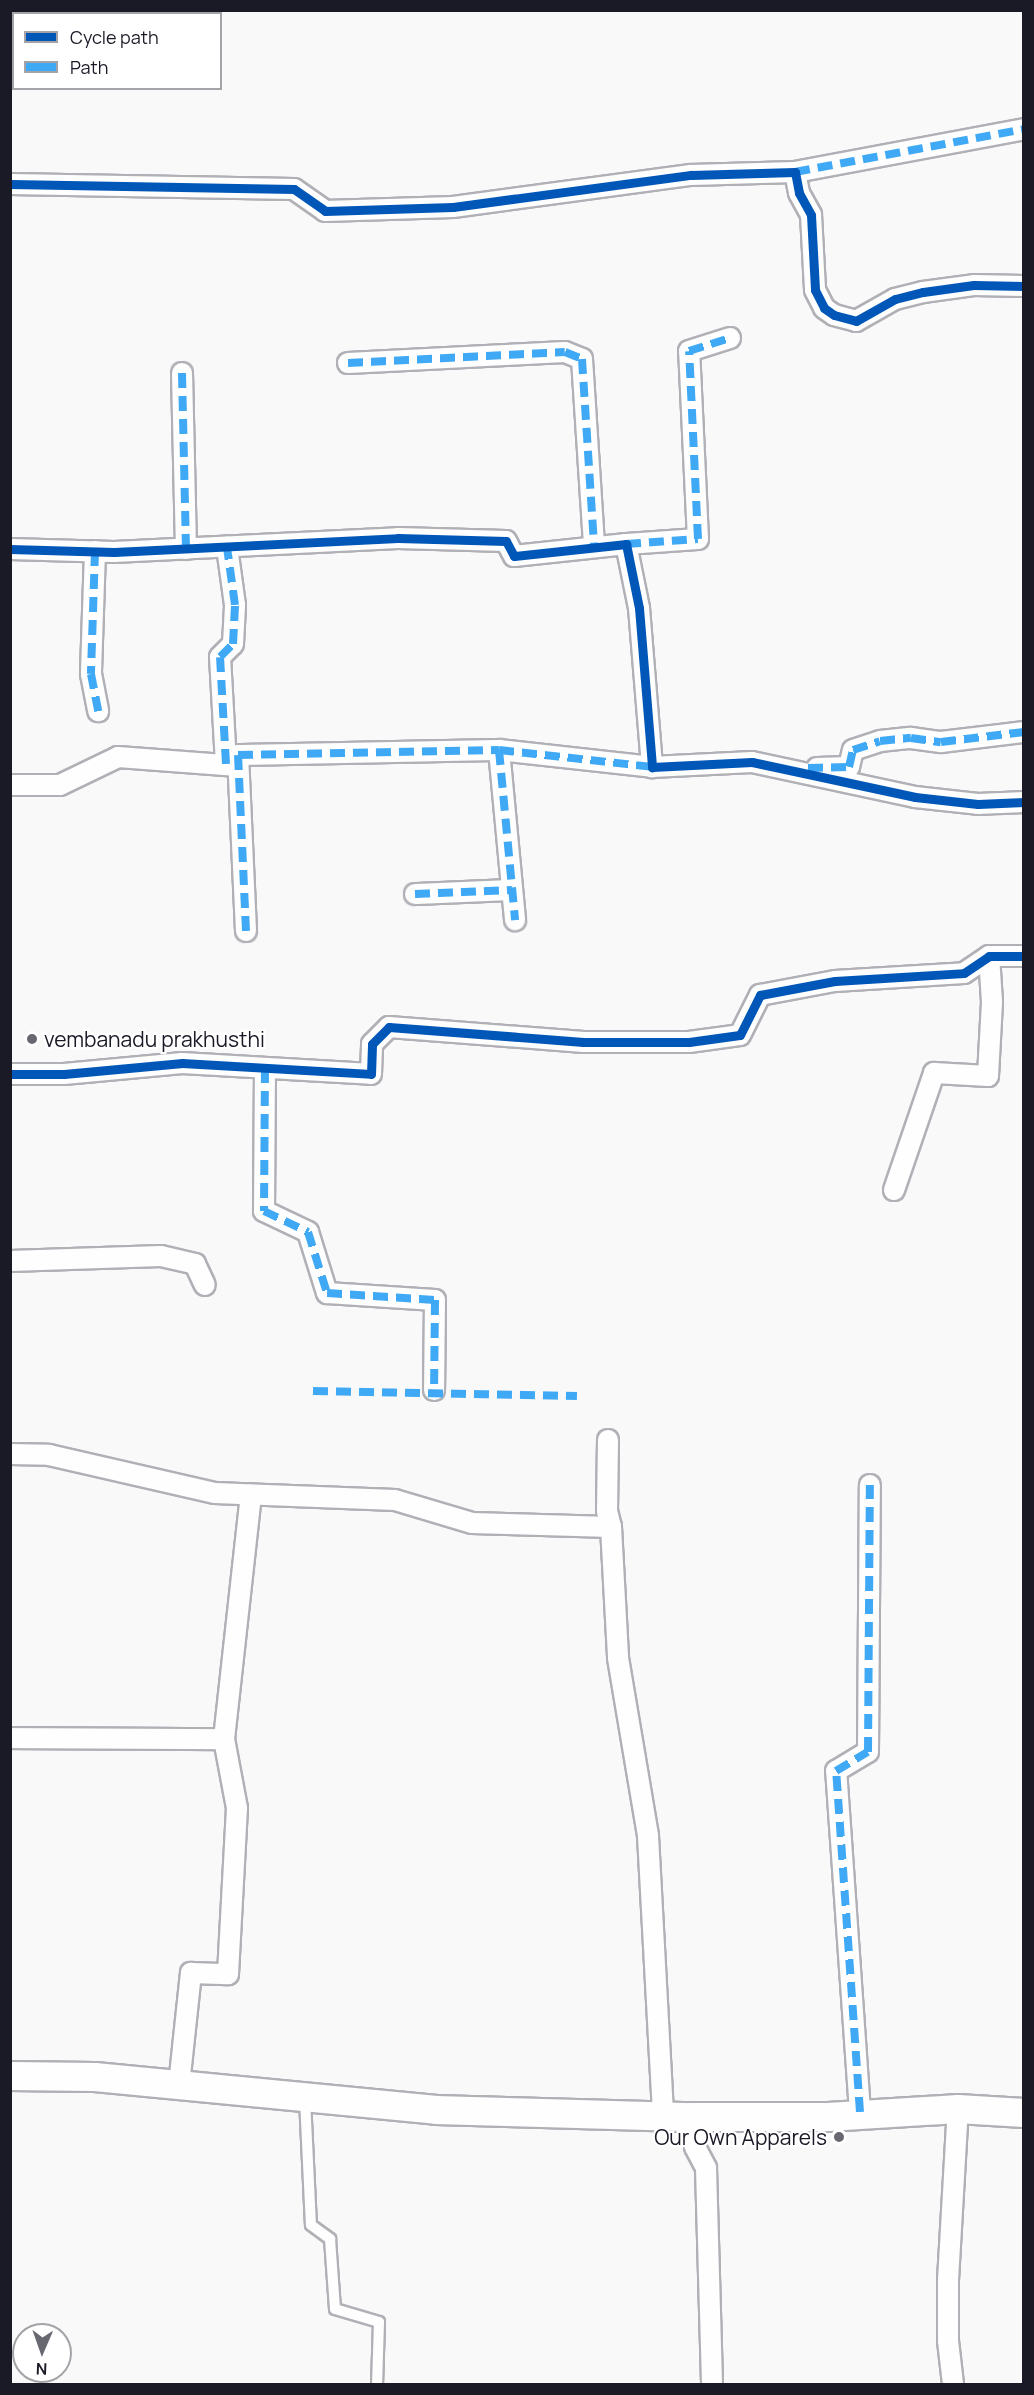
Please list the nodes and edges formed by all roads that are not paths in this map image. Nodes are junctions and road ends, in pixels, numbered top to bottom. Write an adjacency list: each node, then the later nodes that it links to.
1 (1023, 129): 2 (street)
2 (795, 172): 3 (street); 4 (street)
3 (10, 184)
4 (1023, 286)
5 (730, 338): 8 (street)
6 (348, 363): 10 (street)
7 (182, 373): 12 (street)
8 (626, 543): 10 (street); 18 (street)
9 (227, 547): 10 (street); 12 (street); 17 (street)
10 (594, 547)
11 (10, 549): 13 (street)
12 (186, 549): 13 (street)
13 (95, 551): 14 (street)
14 (98, 711)
15 (1023, 732): 19 (street)
16 (499, 750): 17 (street); 18 (street); 22 (street)
17 (232, 765): 20 (street); 25 (street)
18 (652, 767): 19 (street)
19 (786, 769): 21 (street)
20 (10, 786)
21 (1023, 802)
22 (512, 890): 23 (street); 24 (street)
23 (415, 894)
24 (515, 920)
25 (246, 932)
26 (989, 956): 27 (street); 28 (street); 30 (street)
27 (1023, 956)
28 (265, 1068): 29 (street); 33 (street)
29 (10, 1074)
30 (894, 1190)
31 (10, 1261): 32 (street)
32 (205, 1285)
33 (434, 1390)
34 (608, 1440): 38 (street)
35 (10, 1454): 37 (street)
36 (870, 1485): 45 (street)
37 (251, 1494): 38 (street); 40 (street)
38 (611, 1527): 47 (street)
39 (10, 1738): 40 (street)
40 (224, 1739): 42 (street)
41 (10, 2076): 42 (street)
42 (178, 2085): 43 (street)
43 (305, 2099): 47 (street); 49 (lane)
44 (958, 2109): 45 (street); 46 (street); 51 (street)
45 (860, 2112): 48 (street)
46 (1023, 2113)
47 (663, 2116): 48 (street)
48 (692, 2117): 50 (street)
49 (377, 2385)
50 (712, 2385)
51 (953, 2385)

